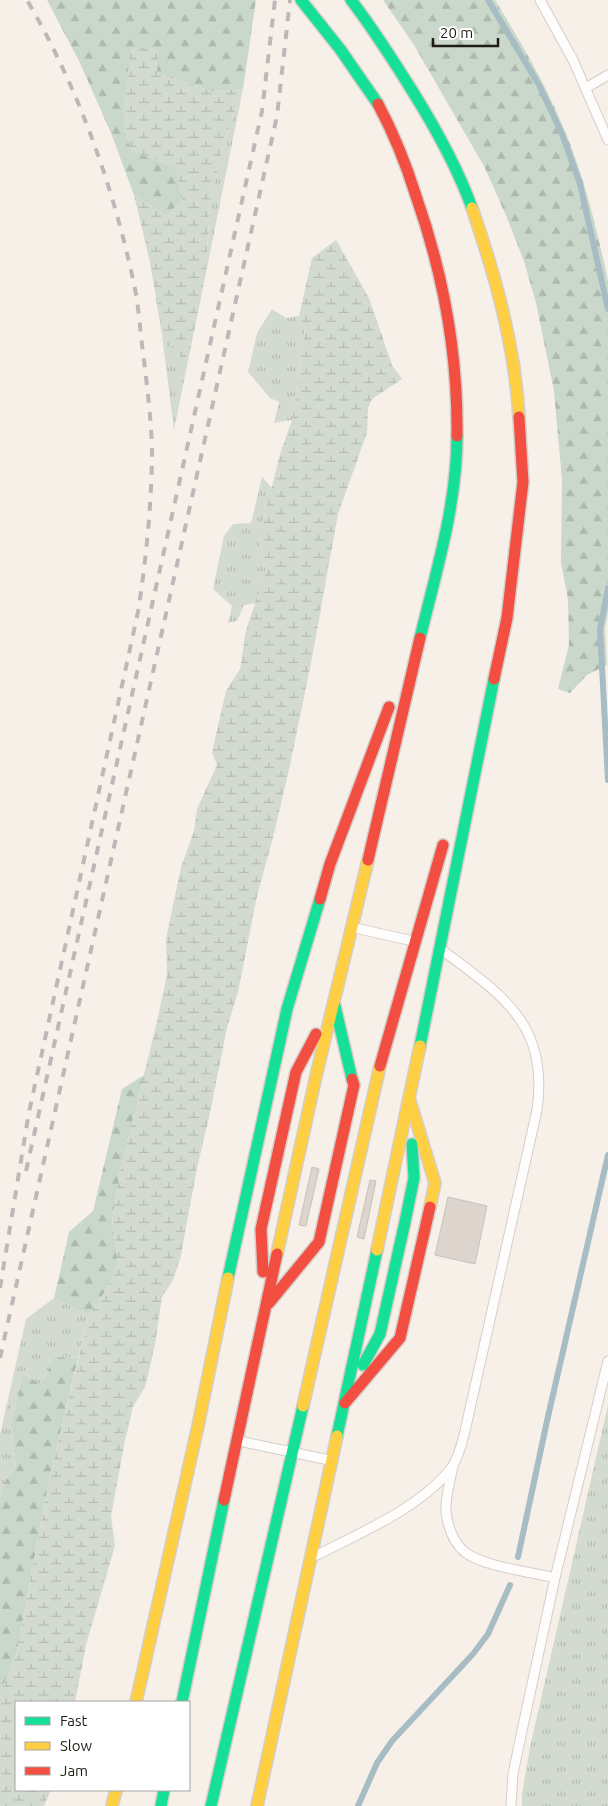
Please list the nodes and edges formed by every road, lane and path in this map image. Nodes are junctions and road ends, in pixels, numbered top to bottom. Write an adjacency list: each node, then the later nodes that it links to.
1 (301, 0): 7 (highway)
2 (352, 0): 8 (highway)
3 (540, 0): 5 (lane)
4 (608, 75): 5 (lane)
5 (586, 88): 6 (lane)
6 (608, 140)
7 (429, 600): 9 (highway); 13 (highway)
8 (507, 618): 11 (highway); 14 (highway)
9 (398, 682)
10 (392, 700): 30 (highway)
11 (464, 770)
12 (445, 837): 14 (highway)
13 (352, 928): 14 (lane); 15 (highway)
14 (427, 945): 17 (highway); 25 (highway); 27 (lane)
15 (334, 1002): 16 (highway); 20 (highway); 20 (highway); 20 (highway)
16 (334, 1051)
17 (410, 1100): 18 (highway); 23 (highway); 23 (highway); 23 (highway)
18 (388, 1143)
19 (287, 1264): 20 (highway)
20 (265, 1308): 24 (highway)
21 (342, 1360): 23 (highway)
22 (608, 1361): 29 (lane)
23 (343, 1405): 26 (highway)
24 (236, 1440): 25 (lane); 31 (highway)
25 (293, 1452): 26 (lane); 36 (highway)
26 (331, 1461): 28 (highway)
27 (453, 1466): 28 (lane); 29 (lane)
28 (310, 1558): 37 (highway)
29 (555, 1578): 38 (lane)
30 (136, 1701)
31 (182, 1701)
32 (116, 1791): 34 (highway)
33 (164, 1791): 35 (highway)
34 (112, 1806)
35 (161, 1806)
36 (212, 1806)
37 (257, 1806)
38 (511, 1806)

